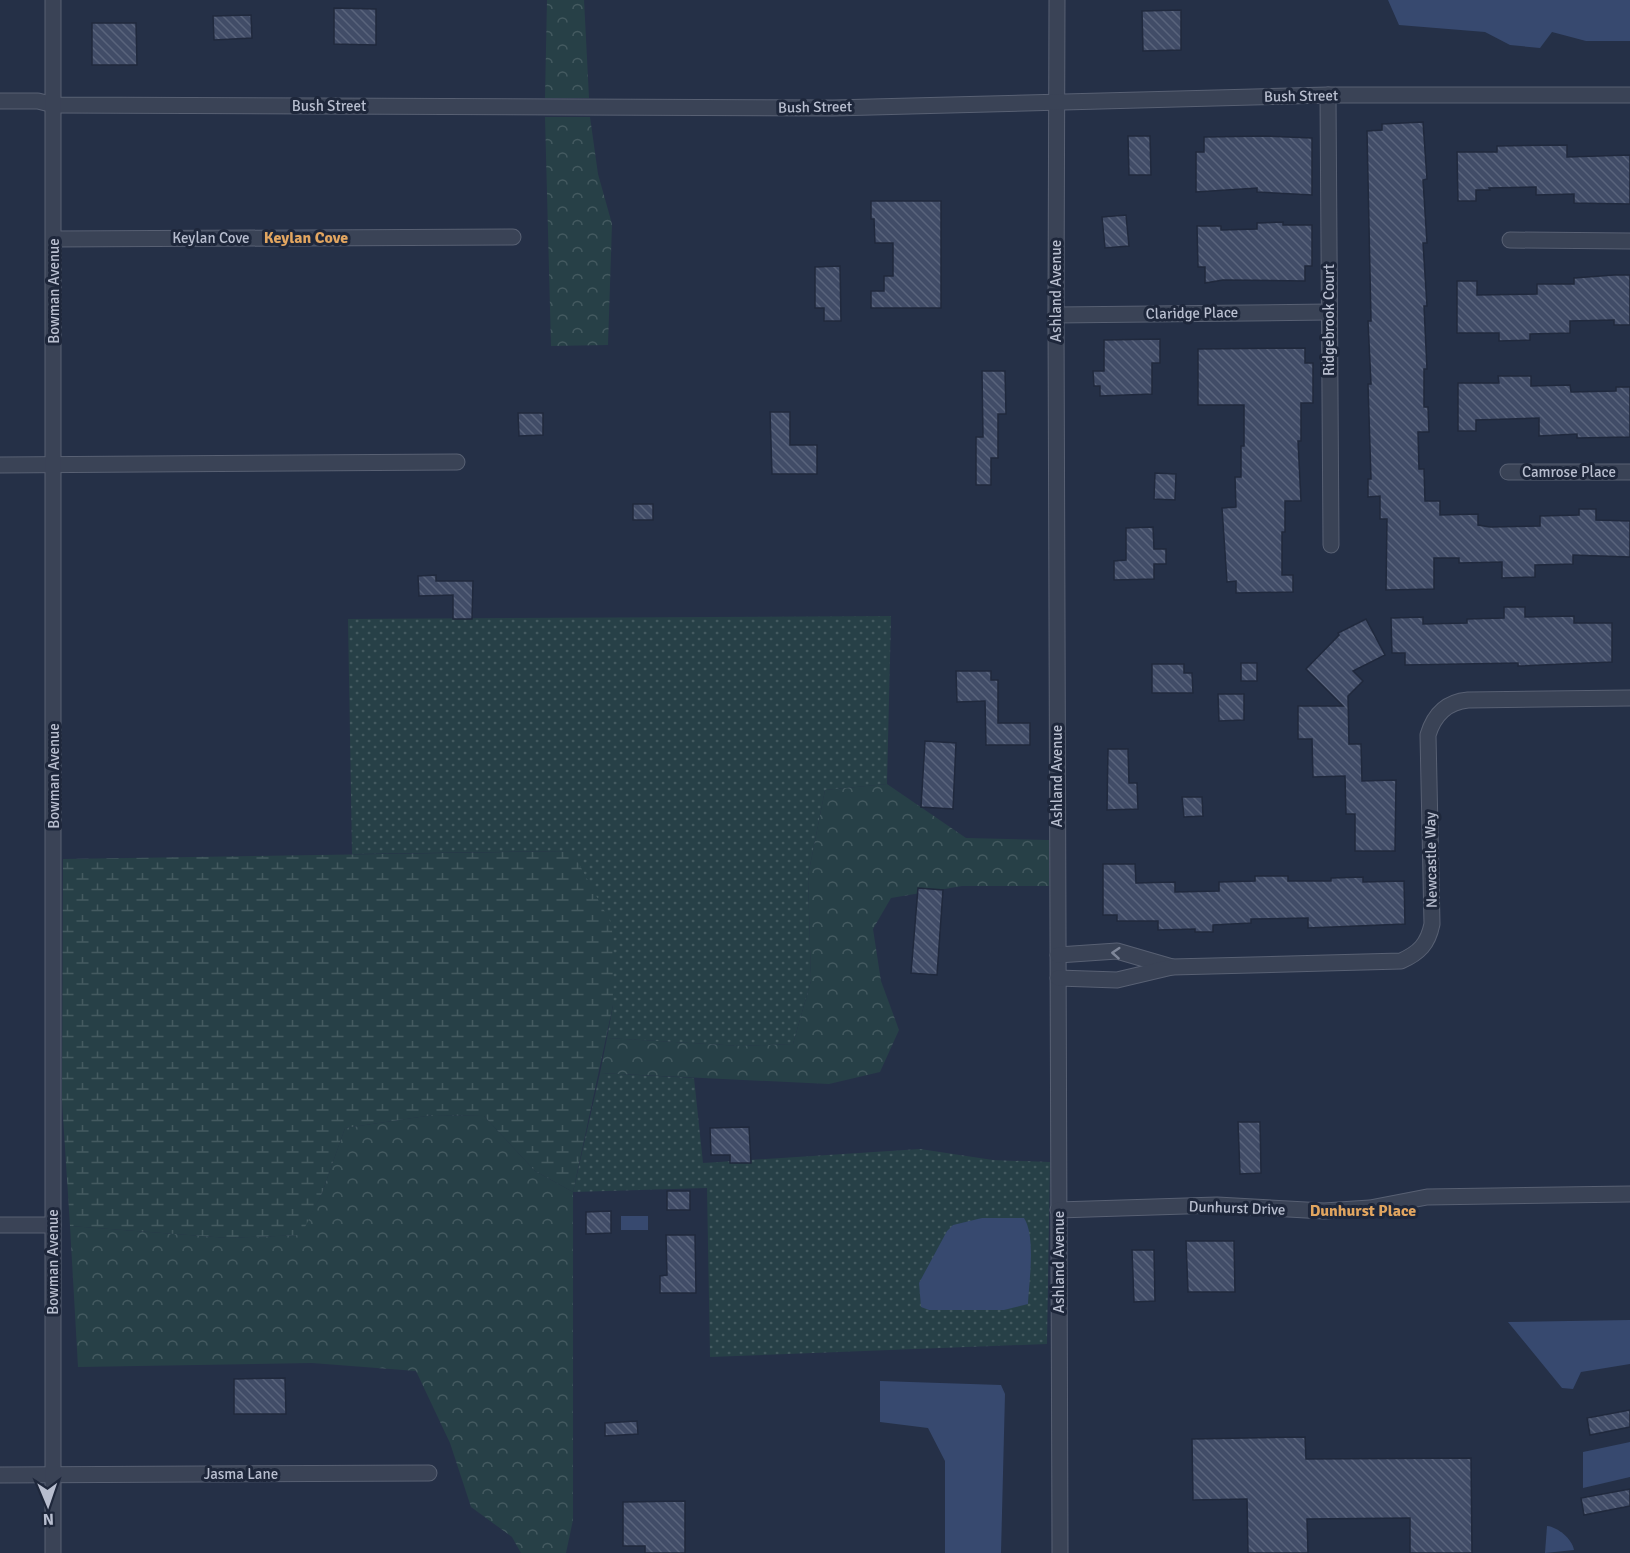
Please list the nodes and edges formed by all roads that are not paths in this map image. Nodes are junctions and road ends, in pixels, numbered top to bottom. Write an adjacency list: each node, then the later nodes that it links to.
1 (53, 0): 7 (street, Bowman Avenue)
2 (1057, 0): 6 (street, Ashland Avenue)
3 (1328, 95): 4 (street, Bush Street); 6 (street, Bush Street); 12 (street, Ridgebrook Court)
4 (1630, 95)
5 (0, 101): 7 (street, Bush Street)
6 (1058, 102): 7 (street, Bush Street); 13 (street, Ashland Avenue)
7 (54, 105): 9 (street, Bowman Avenue)
8 (513, 237): 9 (street, Keylan Cove)
9 (54, 239): 15 (street, Bowman Avenue)
10 (1510, 240): 11 (street)
11 (1630, 241)
12 (1329, 312): 13 (street, Claridge Place); 19 (street, Ridgebrook Court)
13 (1056, 315): 21 (street, Ashland Avenue)
14 (457, 462): 15 (street)
15 (55, 464): 16 (street); 27 (street, Bowman Avenue)
16 (0, 465)
17 (1508, 472): 18 (street, Camrose Place)
18 (1630, 472)
19 (1331, 545)
20 (1630, 698): 22 (street, Newcastle Way)
21 (1058, 955): 22 (street, Newcastle Way, one-way to 21); 23 (street, Ashland Avenue)
22 (1172, 967): 23 (street, Newcastle Way)
23 (1058, 978): 25 (street, Ashland Avenue)
24 (1630, 1194): 25 (street, Dunhurst Drive)
25 (1058, 1210): 32 (street, Ashland Avenue)
26 (0, 1225): 27 (street)
27 (53, 1225): 30 (street, Bowman Avenue)
28 (429, 1473): 30 (street, Jasma Lane)
29 (0, 1475): 30 (street, Jasma Lane)
30 (53, 1475): 31 (street, Bowman Avenue)
31 (53, 1553)
32 (1060, 1553)

